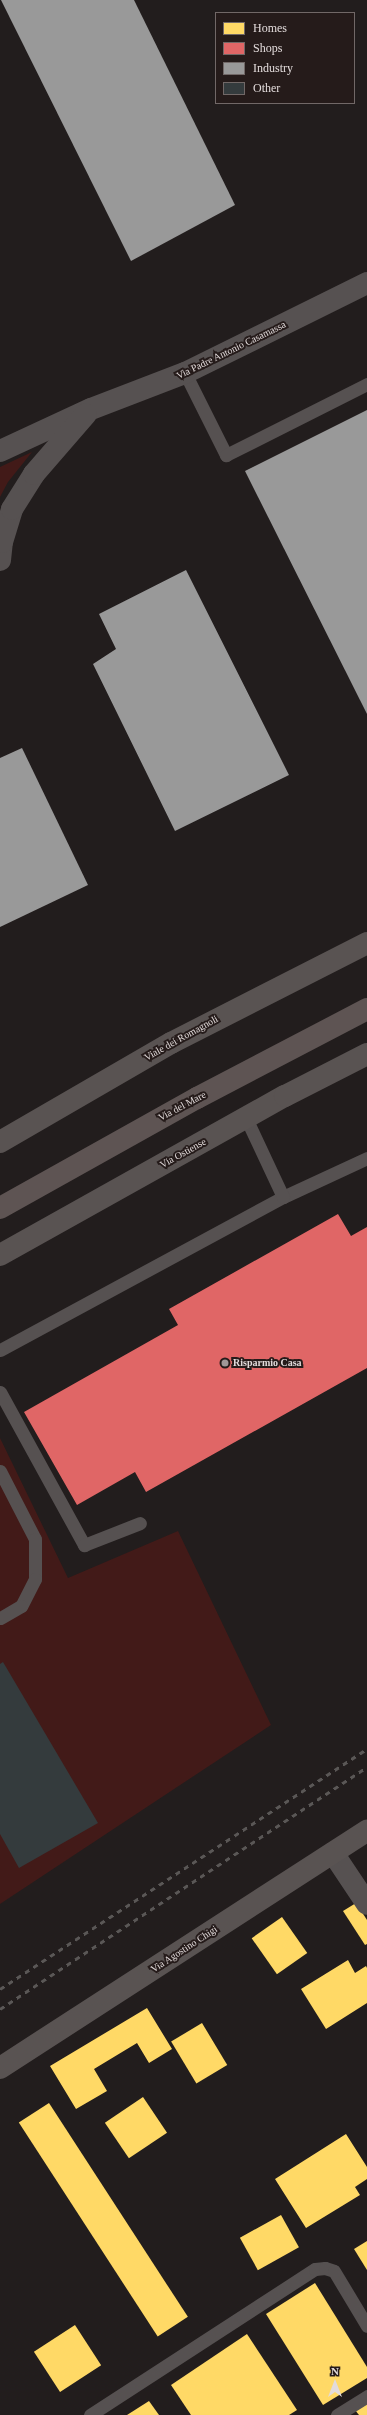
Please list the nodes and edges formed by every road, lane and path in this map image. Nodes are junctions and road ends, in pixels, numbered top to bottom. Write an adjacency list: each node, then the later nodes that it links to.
1 (367, 283): 2 (street, Via Padre Antonio Casamassa)
2 (185, 373): 3 (lane); 4 (street, Via Padre Antonio Casamassa)
3 (367, 384)
4 (91, 409): 5 (street, Via Padre Antonio Casamassa); 6 (street, Via Padre Antonio Casamassa)
5 (0, 451)
6 (0, 560)
7 (367, 943): 11 (main road, Viale dei Romagnoli)
8 (367, 1009): 14 (main road, Via del Mare)
9 (367, 1054): 10 (main road, Via Ostiense)
10 (246, 1118): 13 (lane); 15 (main road, Via Ostiense)
11 (0, 1142)
12 (367, 1158): 13 (lane)
13 (283, 1197): 16 (lane)
14 (0, 1208)
15 (0, 1255)
16 (0, 1350)
17 (0, 1392): 19 (lane)
18 (0, 1472): 20 (lane)
19 (140, 1523)
20 (0, 1618)
21 (367, 1831): 22 (main road, Via Agostino Chigi)
22 (333, 1853): 23 (street); 24 (main road, Via Agostino Chigi)
23 (367, 1904)
24 (0, 2068)
25 (367, 2326): 27 (lane)
26 (367, 2396): 28 (lane)
27 (90, 2415)
28 (337, 2415)

